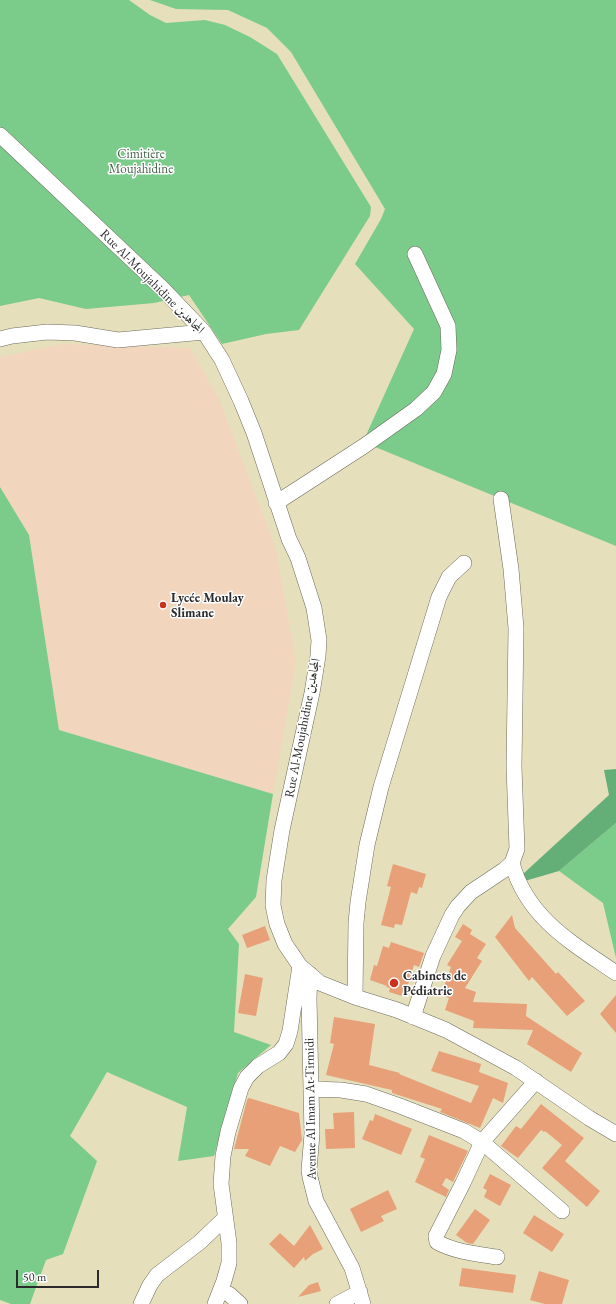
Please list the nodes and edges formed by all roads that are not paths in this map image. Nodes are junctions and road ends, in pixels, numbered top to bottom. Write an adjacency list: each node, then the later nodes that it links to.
1 (0, 135): 3 (street, Rue Al-Moujahidine المجاهدين)
2 (415, 254): 6 (street)
3 (204, 332): 4 (street); 6 (street, Rue Al-Moujahidine المجاهدين)
4 (0, 339)
5 (501, 499): 8 (street)
6 (276, 503): 9 (street, Rue Al-Moujahidine المجاهدين)
7 (464, 563): 11 (street)
8 (512, 863): 10 (street); 12 (street)
9 (305, 970): 11 (street, Rue Al-Moujahidine المجاهدين); 14 (street, Avenue Al Imam At-Tirmidi); 18 (street)
10 (616, 973)
11 (355, 997): 12 (street, Rue Al-Moujahidine المجاهدين)
12 (413, 1017): 13 (street, Rue Al-Moujahidine المجاهدين)
13 (536, 1081): 15 (street, Rue Al-Moujahidine المجاهدين); 16 (street)
14 (311, 1089): 16 (street); 21 (street, Avenue Al Imam At-Tirmidi)
15 (616, 1134)
16 (482, 1142): 17 (street); 19 (street)
17 (562, 1211)
18 (224, 1219): 20 (street); 22 (street)
19 (497, 1257)
20 (217, 1297): 23 (street)
21 (361, 1298): 24 (street)
22 (141, 1304)
23 (240, 1304)
24 (337, 1304)

